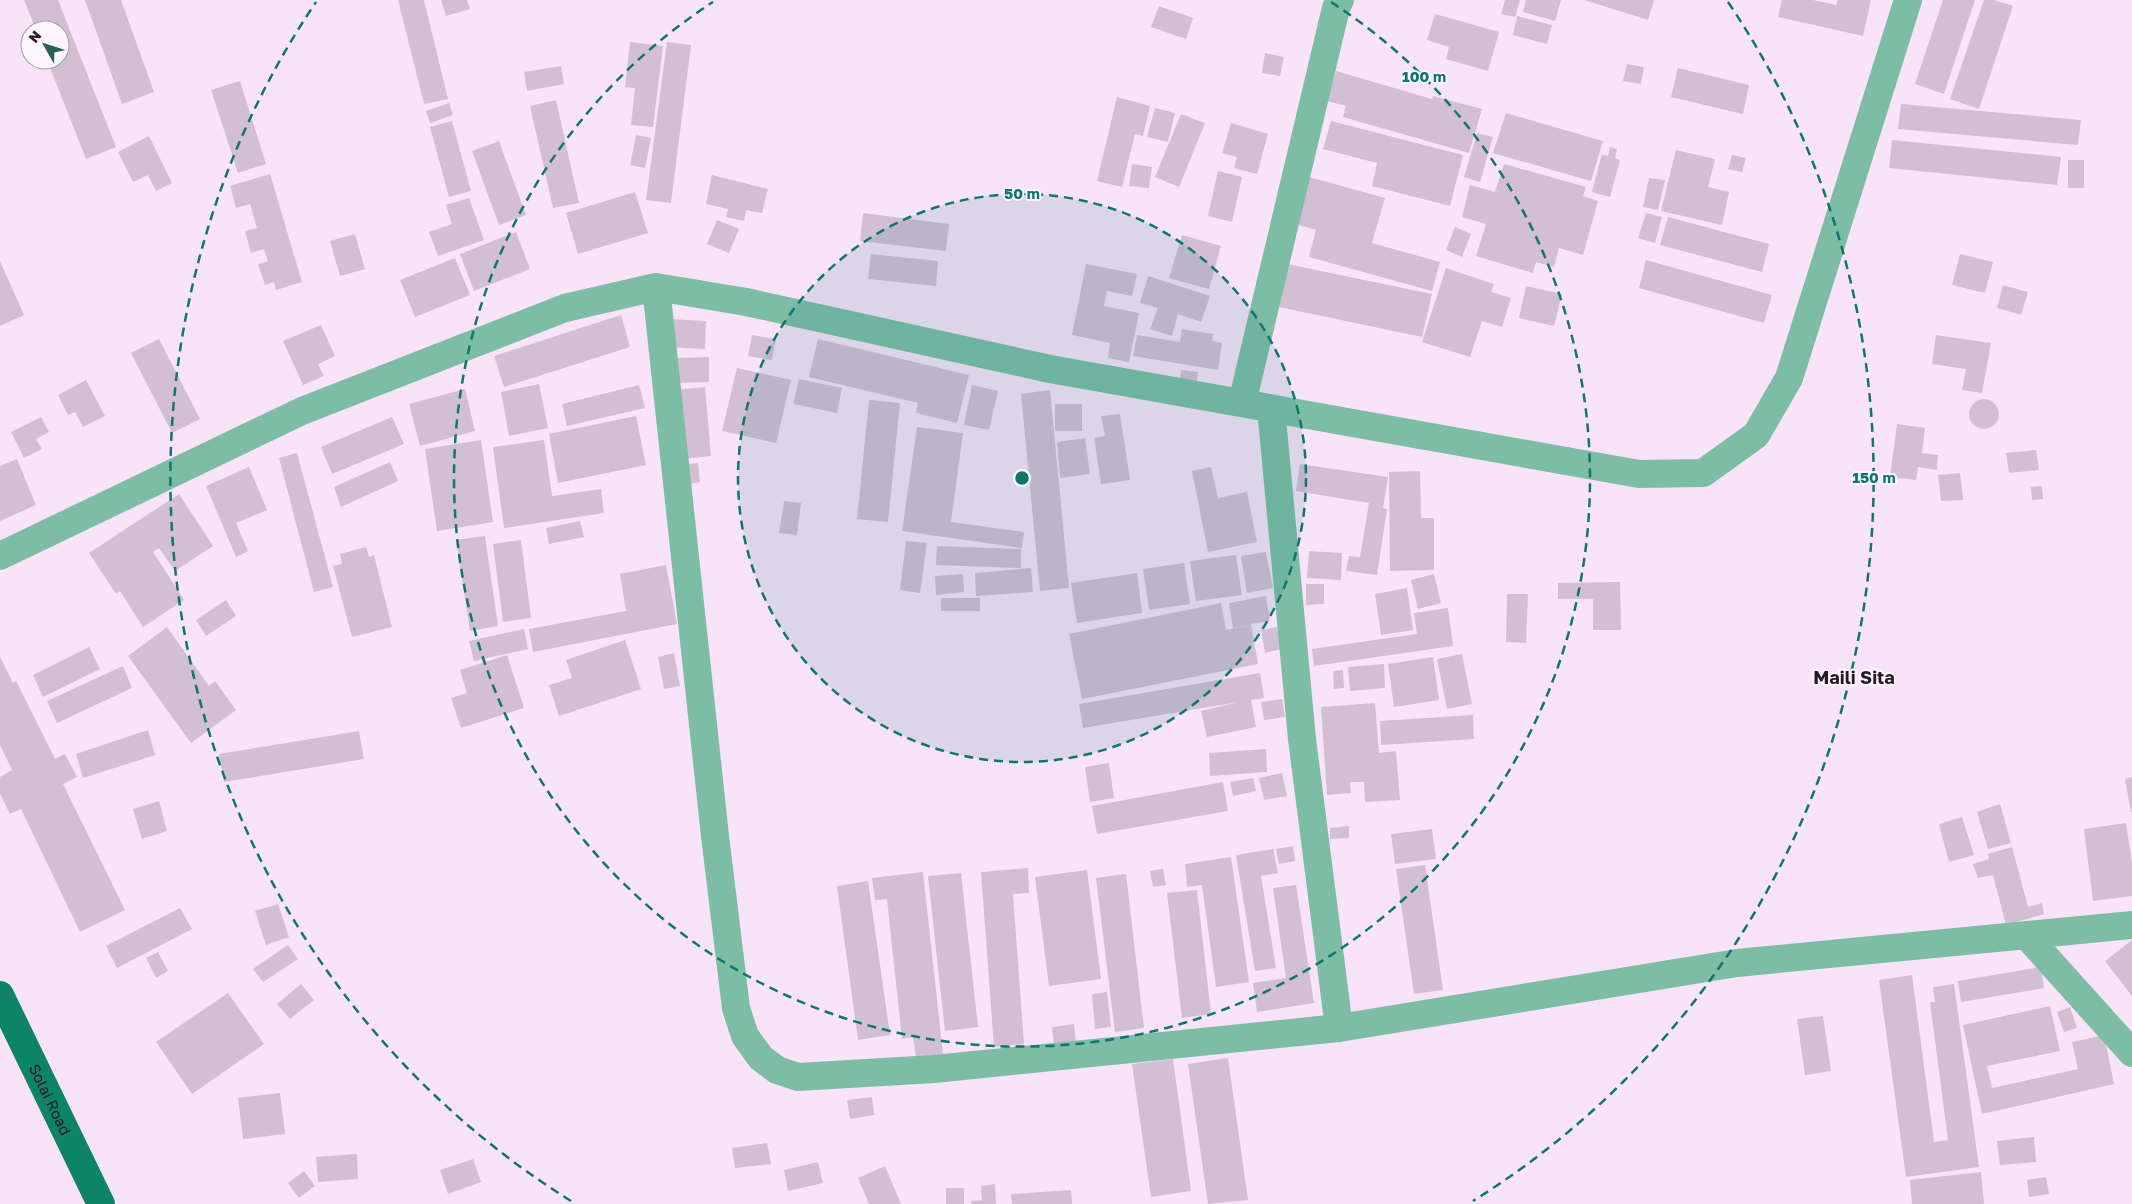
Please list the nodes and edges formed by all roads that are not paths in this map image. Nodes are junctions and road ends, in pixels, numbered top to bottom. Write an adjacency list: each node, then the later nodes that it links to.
1 (1340, 0): 4 (street)
2 (1908, 0): 5 (street)
3 (656, 287): 4 (street); 6 (street); 10 (street)
4 (1242, 403): 5 (street)
5 (1271, 408): 10 (street)
6 (0, 556)
7 (2132, 925): 8 (street)
8 (2026, 936): 10 (street); 11 (street)
9 (0, 995): 12 (highway, Solai Road)
10 (1339, 1028)
11 (2132, 1053)
12 (100, 1204)

